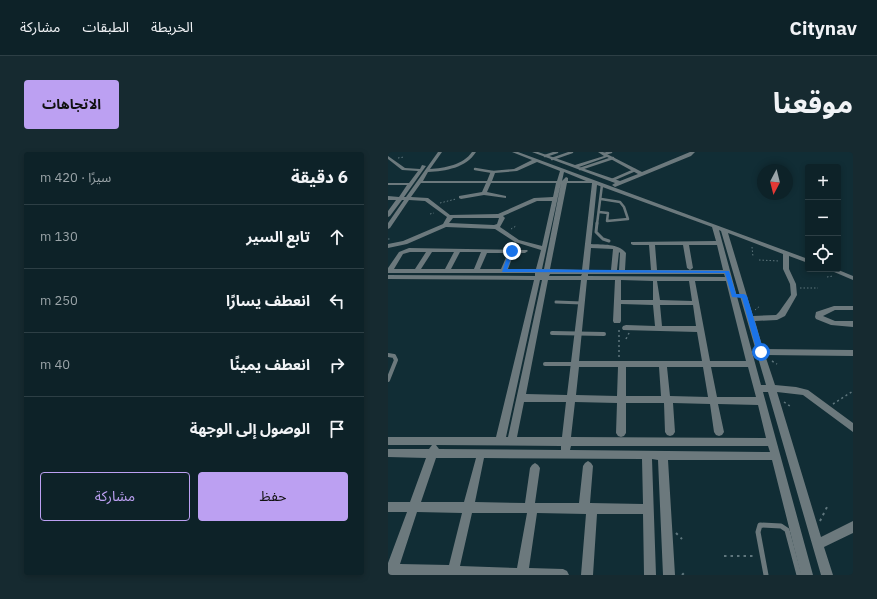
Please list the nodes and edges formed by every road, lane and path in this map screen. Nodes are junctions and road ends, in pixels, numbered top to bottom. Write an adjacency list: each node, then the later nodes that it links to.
1 (393, 152): 12 (street)
2 (434, 152): 22 (street)
3 (440, 152): 24 (street)
4 (474, 152): 24 (street)
5 (514, 152): 16 (street)
6 (534, 152): 13 (street)
7 (557, 152): 13 (lane)
8 (572, 152): 15 (lane)
9 (683, 152): 11 (street)
10 (606, 153): 14 (street); 17 (street)
11 (691, 153): 27 (street)
12 (388, 156): 22 (street)
13 (545, 156): 15 (street)
14 (613, 158): 18 (lane); 23 (street)
15 (552, 159): 19 (street)
16 (537, 160): 25 (street); 26 (street)
17 (591, 161): 18 (lane); 19 (street)
18 (596, 164): 21 (lane)
19 (574, 166): 21 (street)
20 (475, 168): 26 (lane)
21 (580, 169): 28 (street)
22 (421, 170): 35 (street)
23 (635, 170): 27 (street); 28 (lane)
24 (427, 171): 29 (street)
25 (565, 171): 31 (street); 32 (street)
26 (494, 172): 30 (street)
27 (642, 174): 33 (street)
28 (612, 180): 33 (street)
29 (419, 182): 30 (street); 42 (street)
30 (489, 182): 31 (street); 37 (street)
31 (562, 182): 32 (street); 43 (street); 52 (street)
32 (599, 183): 36 (street); 44 (lane); 64 (street)
33 (620, 183): 36 (street)
34 (388, 184): 35 (street)
35 (411, 184): 41 (street)
36 (610, 188): 56 (street)
37 (484, 193): 38 (street); 39 (street)
38 (461, 197): 45 (path)
39 (504, 197)
40 (388, 198): 41 (street)
41 (400, 198): 42 (street); 46 (street)
42 (408, 198): 45 (street); 47 (street)
43 (555, 198): 50 (street); 52 (street)
44 (600, 199): 48 (lane); 48 (lane)
45 (435, 204): 51 (street)
46 (393, 208): 47 (street); 49 (street)
47 (401, 208): 54 (street)
48 (599, 212): 58 (lane)
49 (388, 214)
50 (499, 216): 51 (street); 55 (street)
51 (450, 217): 53 (street)
52 (554, 217): 65 (street); 86 (street)
53 (445, 225): 55 (street); 63 (street)
54 (388, 227)
55 (496, 227): 65 (street)
56 (720, 228): 57 (street); 62 (street); 96 (street)
57 (752, 240): 71 (street); 72 (path)
58 (609, 241)
59 (633, 243): 60 (street)
60 (652, 243): 61 (street); 81 (street)
61 (686, 243): 62 (street); 76 (street)
62 (720, 243): 89 (street)
63 (388, 246)
64 (588, 246): 87 (street); 88 (street)
65 (544, 249): 85 (street)
66 (430, 250): 67 (street); 77 (street); 83 (street)
67 (458, 250): 68 (street); 78 (street)
68 (485, 251): 69 (street); 79 (street)
69 (512, 251): 70 (street); 80 (street)
70 (525, 252)
71 (786, 253): 74 (street); 75 (street)
72 (753, 257)
73 (759, 260): 75 (path)
74 (805, 260)
75 (785, 261): 93 (street)
76 (690, 268)
77 (417, 271): 83 (street); 84 (street)
78 (447, 271): 79 (street); 84 (street)
79 (476, 271): 80 (street)
80 (504, 271): 85 (street)
81 (654, 271): 87 (street); 89 (street)
82 (838, 272): 90 (street)
83 (388, 273): 84 (street)
84 (431, 274): 85 (street)
85 (538, 274): 86 (street); 139 (street)
86 (546, 274): 88 (street); 125 (street)
87 (618, 274): 88 (street); 89 (street); 99 (street)
88 (585, 275): 98 (street)
89 (728, 275): 95 (street)
90 (853, 278)
91 (654, 282): 100 (street)
92 (692, 282): 101 (street)
93 (794, 288): 94 (path); 103 (street)
94 (818, 288)
95 (734, 296): 96 (street); 120 (street)
96 (744, 296): 103 (street)
97 (556, 302): 98 (lane)
98 (582, 302): 110 (street)
99 (618, 302): 100 (street); 104 (street)
100 (657, 302): 101 (street); 107 (street)
101 (696, 303): 108 (street)
102 (853, 308): 105 (street)
103 (751, 319): 112 (street)
104 (617, 321): 117 (path)
105 (853, 324)
106 (626, 328): 107 (street)
107 (659, 329): 108 (street)
108 (700, 329): 119 (street)
109 (552, 333): 110 (lane)
110 (578, 333): 111 (lane); 116 (street)
111 (604, 334)
112 (761, 352): 113 (street); 123 (street)
113 (853, 353)
114 (388, 355): 121 (lane)
115 (544, 364): 116 (lane)
116 (575, 364): 117 (street); 126 (street)
117 (620, 364): 118 (street); 127 (street)
118 (663, 364): 119 (street); 128 (street)
119 (707, 364): 120 (street); 129 (street)
120 (752, 364): 122 (street)
121 (388, 380)
122 (758, 388): 123 (street); 130 (street)
123 (772, 389): 131 (street); 161 (street)
124 (853, 391): 131 (path)
125 (521, 398): 126 (street); 138 (street)
126 (571, 398): 127 (street); 140 (street)
127 (621, 399): 128 (street); 135 (street)
128 (667, 400): 129 (street); 133 (street)
129 (714, 400): 130 (street); 134 (street)
130 (761, 401): 142 (street)
131 (828, 408): 132 (street)
132 (853, 428)
133 (670, 432)
134 (719, 432)
135 (621, 433)
136 (388, 441): 137 (street)
137 (436, 441): 139 (street); 144 (street)
138 (512, 441): 139 (street); 140 (street)
139 (500, 442)
140 (567, 442): 141 (street); 145 (street)
141 (727, 442): 142 (street); 148 (street)
142 (772, 442): 149 (street)
143 (388, 453): 144 (street)
144 (432, 454): 145 (street); 154 (street)
145 (565, 454): 146 (street)
146 (647, 455): 147 (street); 159 (street)
147 (663, 455): 148 (street); 173 (street)
148 (729, 456): 149 (street)
149 (776, 456): 177 (street)
150 (480, 460): 155 (street)
151 (588, 466): 158 (street)
152 (535, 468): 157 (street)
153 (388, 507): 154 (street)
154 (414, 507): 155 (street); 165 (street)
155 (468, 507): 157 (street); 166 (street)
156 (827, 507): 161 (path)
157 (531, 508): 158 (street); 169 (street)
158 (588, 508): 159 (street); 171 (street)
159 (648, 508): 172 (street)
160 (853, 526): 162 (street)
161 (814, 532): 162 (street)
162 (818, 544): 178 (street)
163 (724, 556): 164 (path)
164 (762, 556): 175 (lane); 176 (lane)
165 (390, 571): 166 (street)
166 (453, 571): 168 (street)
167 (685, 572): 174 (path)
168 (477, 573): 169 (street)
169 (522, 574): 170 (street)
170 (563, 575)
171 (586, 575)
172 (650, 575)
173 (669, 575)
174 (682, 575)
175 (766, 575)
176 (799, 575)
177 (808, 575)
178 (827, 575)

